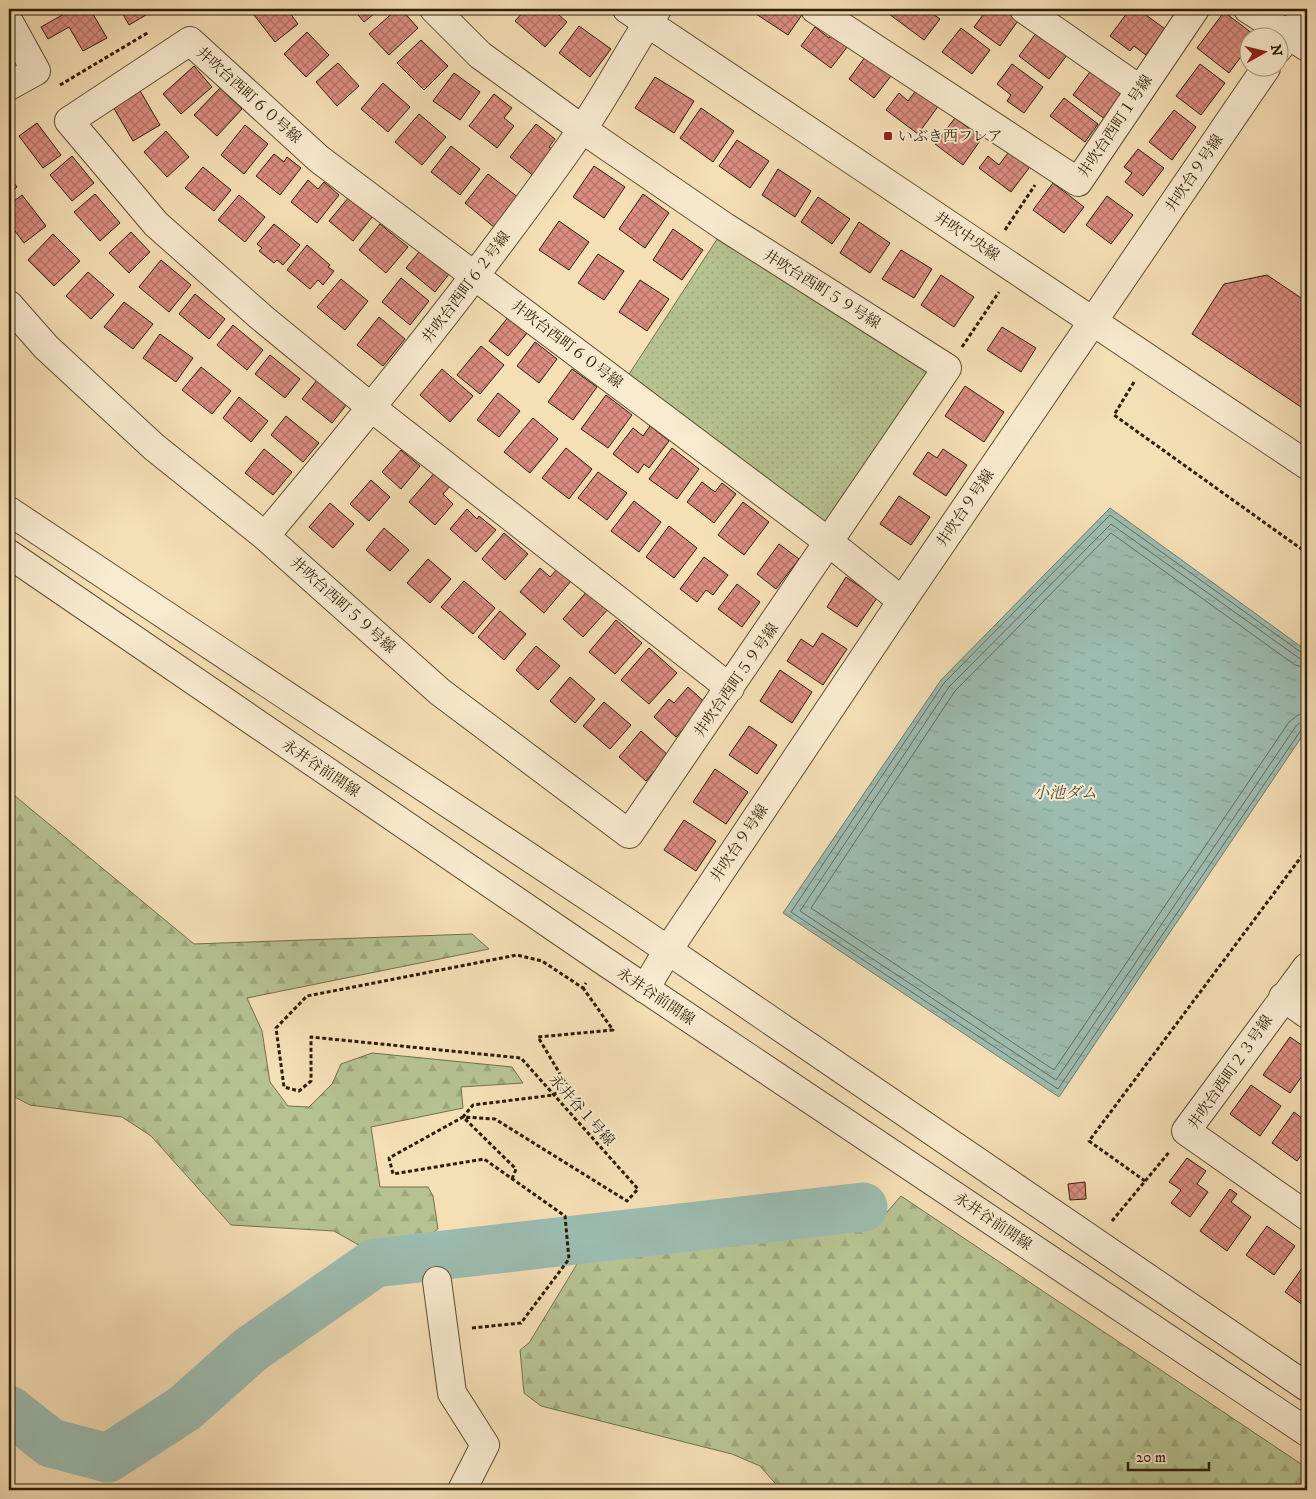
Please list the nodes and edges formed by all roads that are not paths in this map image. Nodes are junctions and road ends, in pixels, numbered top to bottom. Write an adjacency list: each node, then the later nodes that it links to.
1 (434, 9): 13 (street, 井吹台西町５９号線)
2 (815, 9): 12 (street, 井吹台西町１号線)
3 (1024, 9): 12 (street)
4 (1194, 9): 12 (street, 井吹台西町１号線)
5 (1248, 9): 9 (street)
6 (1307, 10): 9 (street)
7 (644, 14): 13 (street, 井吹台西町６２号線); 16 (street, 井吹中央線)
8 (9, 22): 11 (street)
9 (1291, 44)
10 (1259, 78): 16 (street, 井吹台９号線)
11 (9, 86)
12 (1139, 89)
13 (582, 129): 14 (street, 井吹台西町６２号線); 21 (street, 井吹台西町５９号線)
14 (476, 275): 17 (street, 井吹台西町６２号線); 17 (street, 井吹台西町６０号線); 21 (street, 井吹台西町６０号線)
15 (9, 305): 20 (street, 井吹台西町５９号線)
16 (1094, 320): 18 (street, 井吹中央線); 23 (street, 井吹台９号線)
17 (372, 408): 20 (street, 井吹台西町６２号線); 24 (street, 井吹台西町６０号線)
18 (1307, 465)
19 (9, 512): 25 (street)
20 (265, 536): 24 (street, 井吹台西町５９号線)
21 (830, 543): 23 (street, 井吹台西町６０号線); 24 (street, 井吹台西町５９号線)
22 (9, 554): 27 (street, 永井谷前開線)
23 (902, 601): 25 (street, 井吹台９号線)
24 (730, 688)
25 (668, 950): 27 (street, 井吹台９号線); 32 (street)
26 (1307, 967): 28 (street, 井吹台西町２３号線)
27 (645, 988): 33 (street, 永井谷前開線)
28 (1284, 997): 29 (street); 30 (street, 井吹台西町２３号線)
29 (1307, 1014)
30 (1307, 1216)
31 (437, 1281): 34 (street)
32 (1307, 1387)
33 (1307, 1432)
34 (462, 1490)

